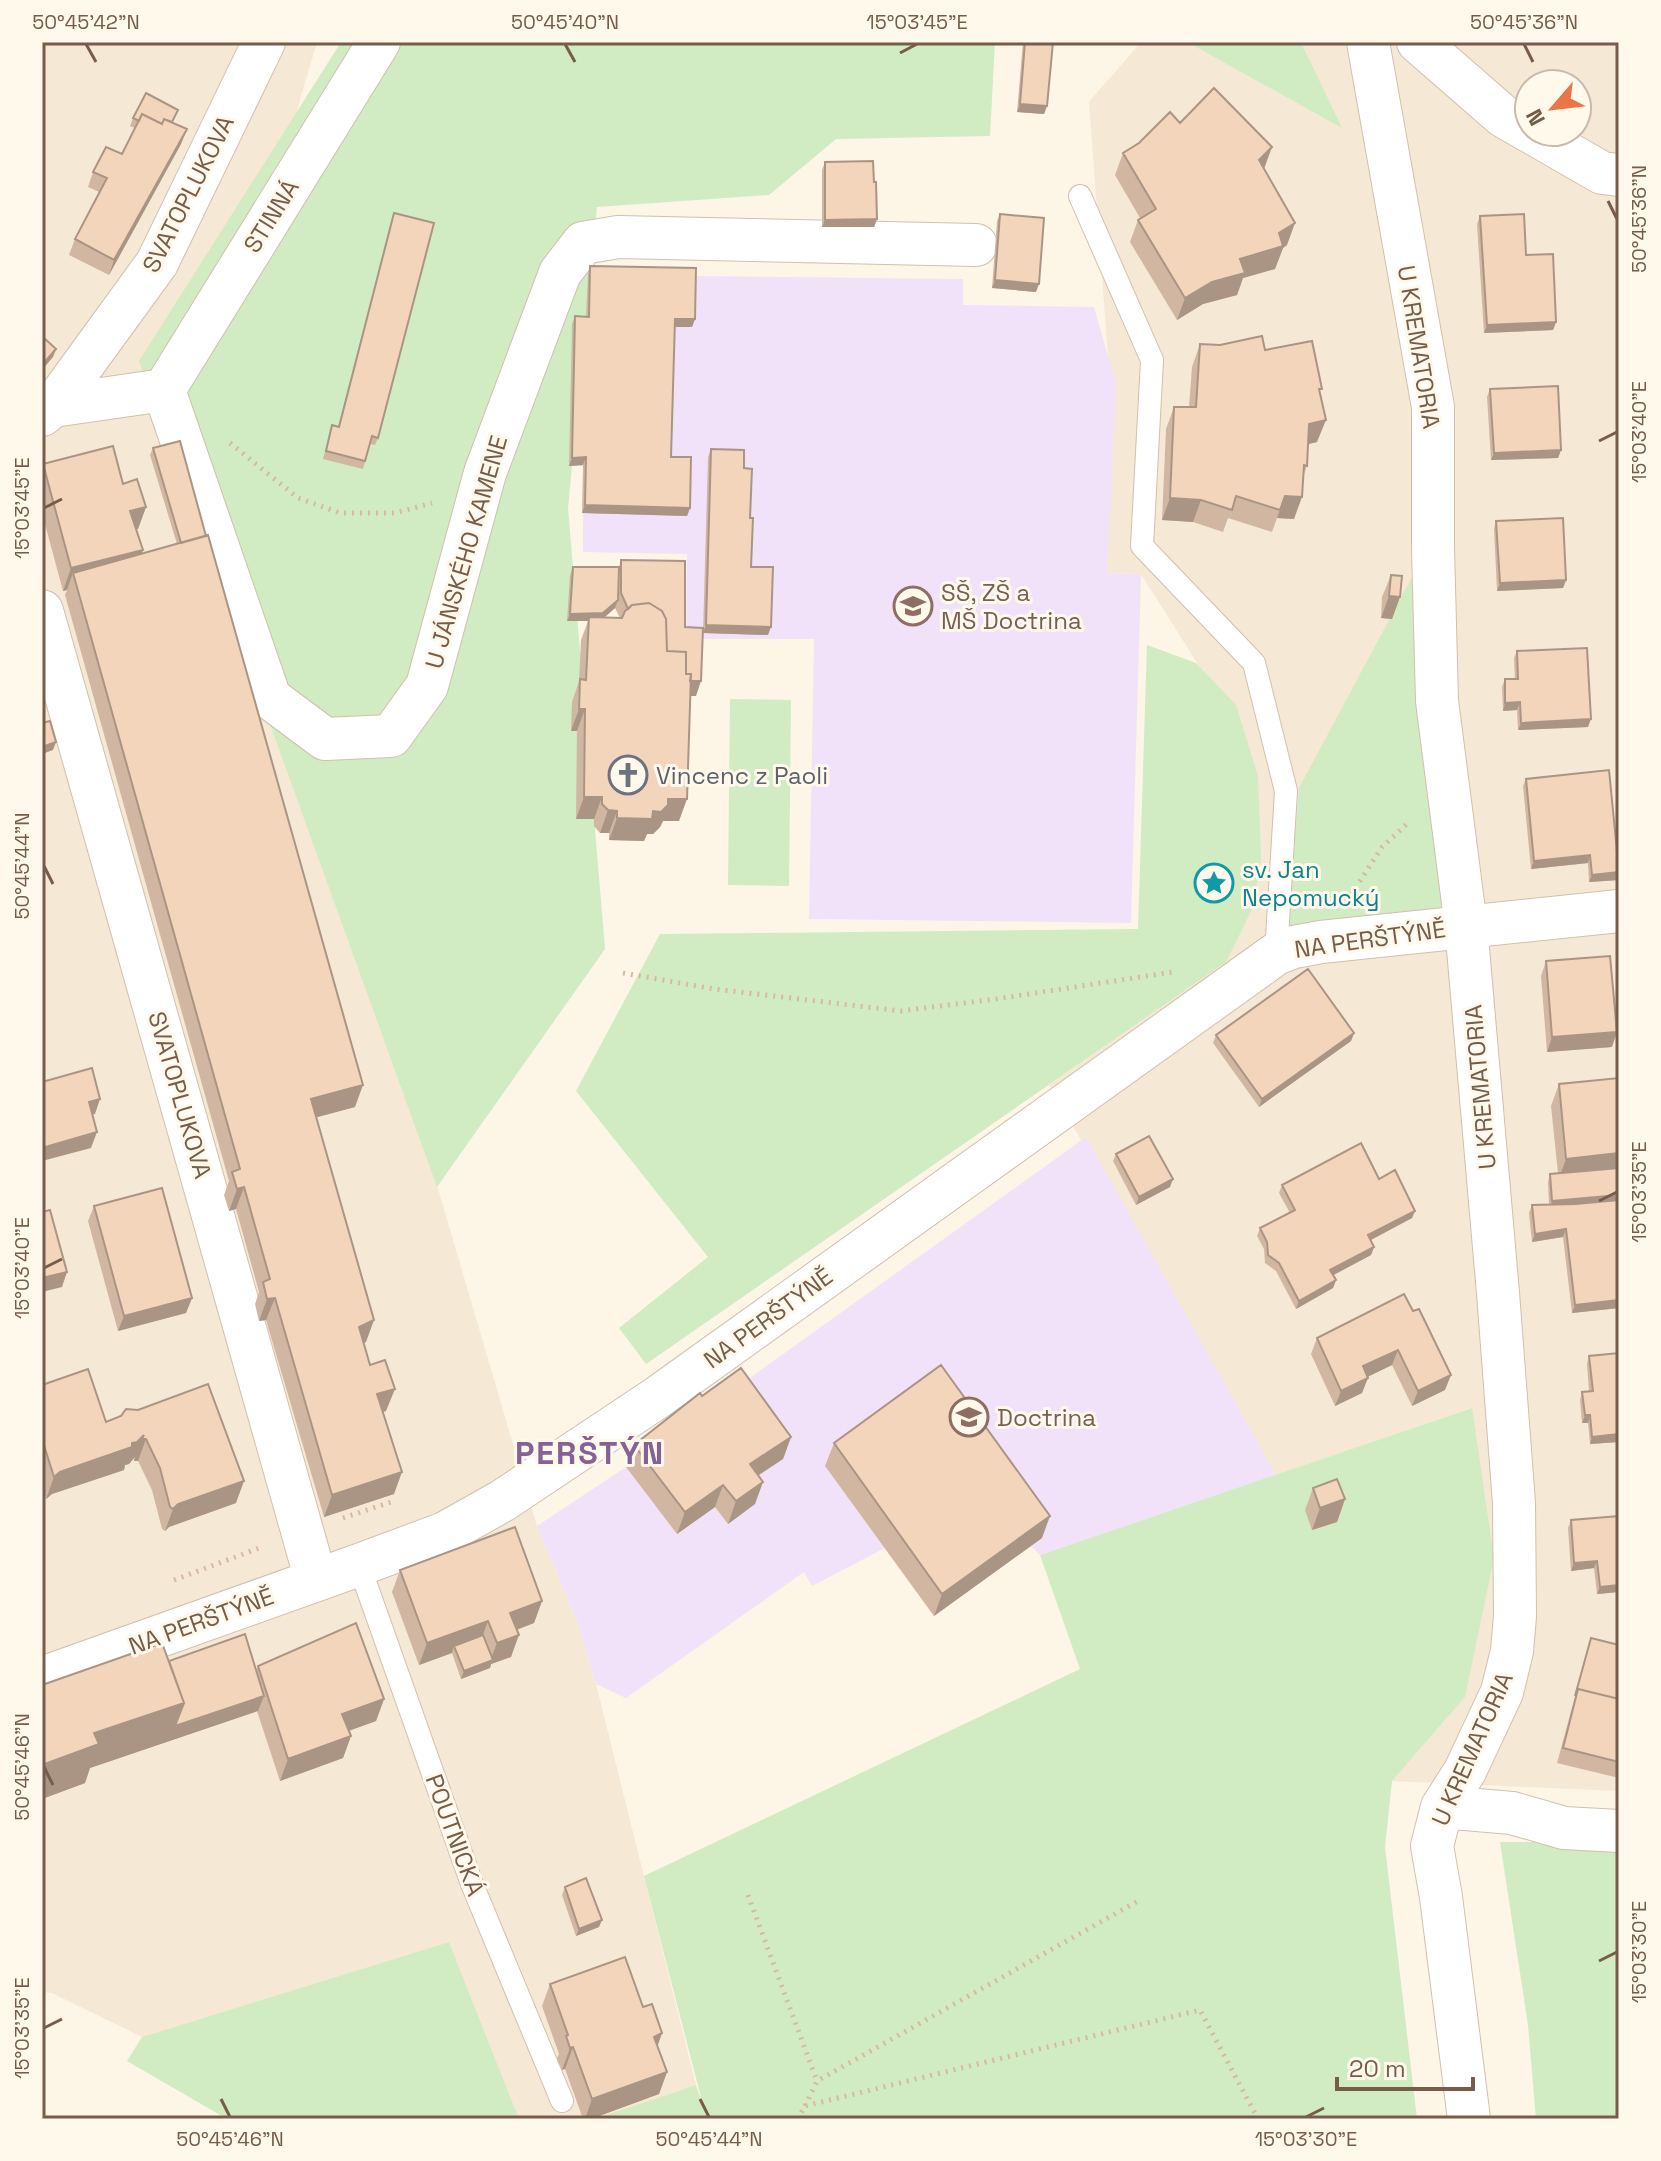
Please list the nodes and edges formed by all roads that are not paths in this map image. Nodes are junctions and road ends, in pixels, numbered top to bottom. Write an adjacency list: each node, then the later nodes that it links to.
1 (264, 42): 11 (street, SVATOPLUKOVA)
2 (379, 42): 10 (street, STINNÁ)
3 (1368, 42): 14 (street, U KREMATORIA)
4 (1418, 42): 5 (street)
5 (1513, 122)
6 (1559, 148): 7 (street)
7 (1619, 175)
8 (1080, 196): 15 (lane)
9 (976, 245): 10 (street, U JÁNSKÉHO KAMENE)
10 (164, 390): 11 (street)
11 (48, 410)
12 (42, 611): 17 (street, SVATOPLUKOVA)
13 (1619, 911): 14 (street, NA PERŠTÝNĚ)
14 (1466, 926): 15 (street, NA PERŠTÝNĚ); 19 (street, U KREMATORIA)
15 (1276, 954): 16 (street, NA PERŠTÝNĚ)
16 (359, 1565): 17 (street, NA PERŠTÝNĚ); 21 (lane, POUTNICKÁ)
17 (316, 1580): 18 (street, NA PERŠTÝNĚ)
18 (42, 1678)
19 (1442, 1807): 20 (street); 22 (street, U KREMATORIA)
20 (1619, 1831)
21 (562, 2101)
22 (1469, 2119)

